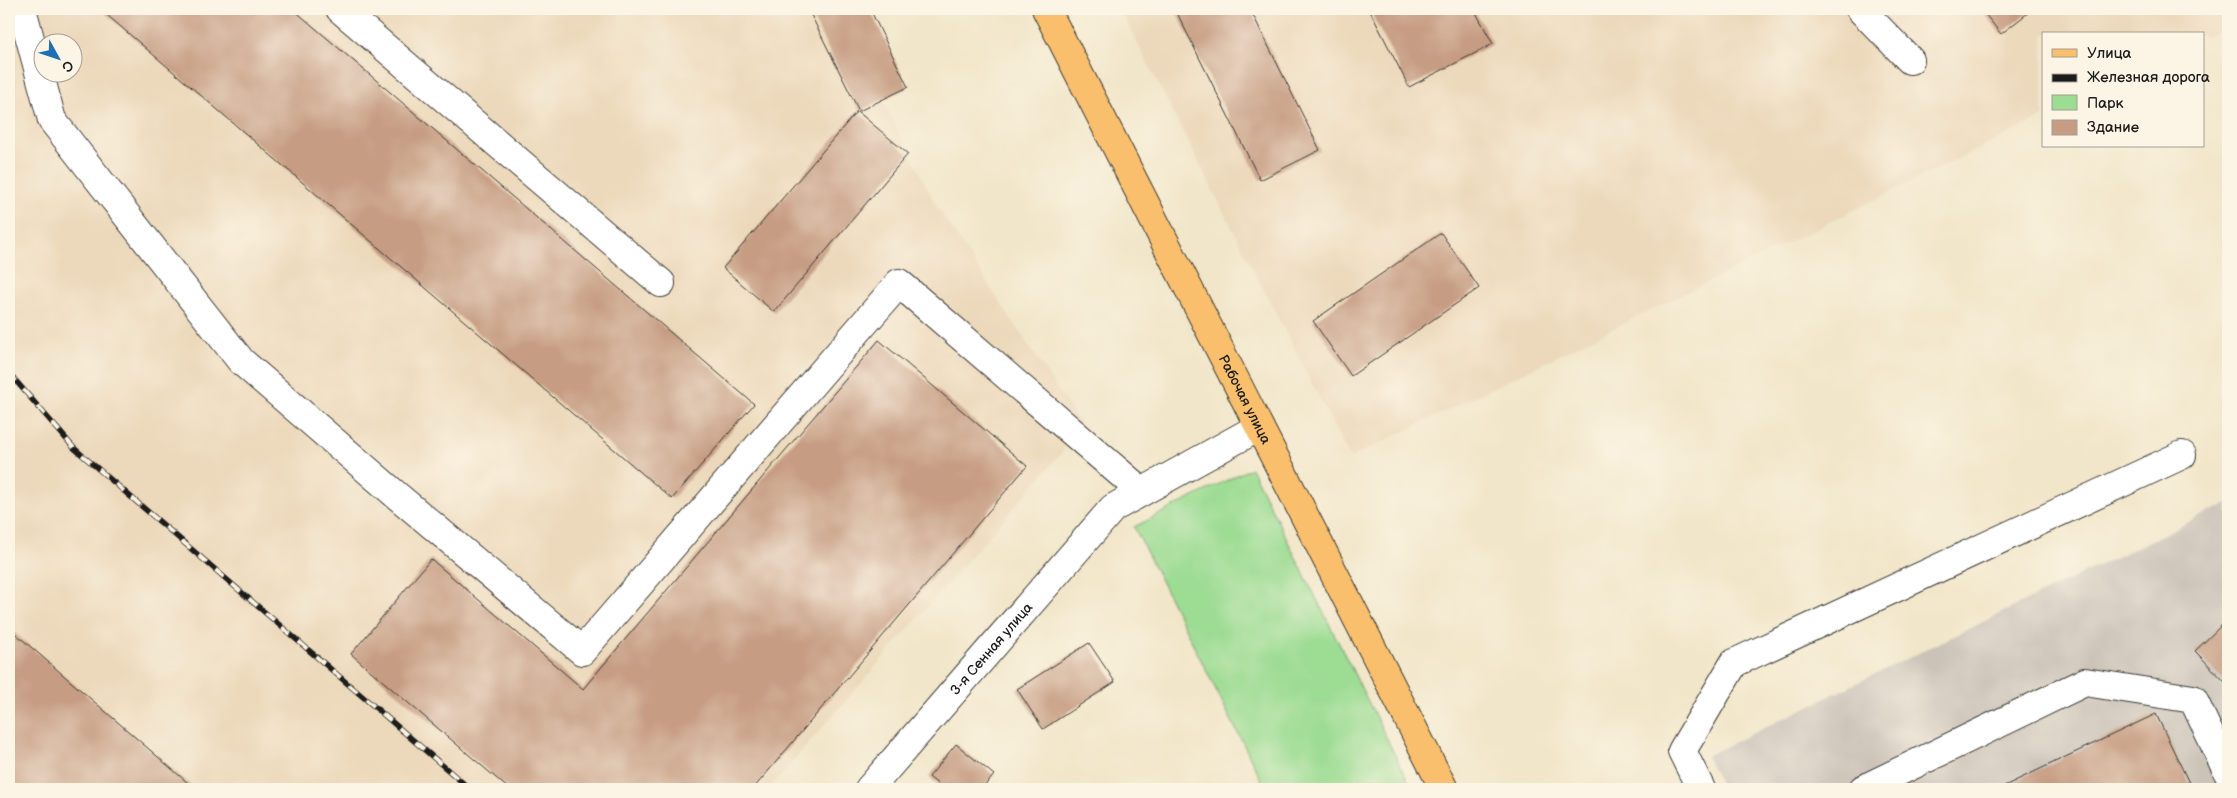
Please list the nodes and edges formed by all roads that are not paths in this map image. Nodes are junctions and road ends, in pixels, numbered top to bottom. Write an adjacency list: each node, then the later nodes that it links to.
1 (22, 9): 9 (street)
2 (340, 9): 6 (street)
3 (1046, 9): 7 (main road, Рабочая улица)
4 (1860, 9): 5 (street)
5 (1910, 60)
6 (661, 283)
7 (1259, 427): 9 (street, 3-я Сенная улица); 12 (main road, Рабочая улица)
8 (2182, 455): 13 (street)
9 (1141, 491): 11 (street, 3-я Сенная улица)
10 (2228, 773): 14 (street)
11 (869, 789)
12 (1444, 789)
13 (1701, 789)
14 (1863, 789)

